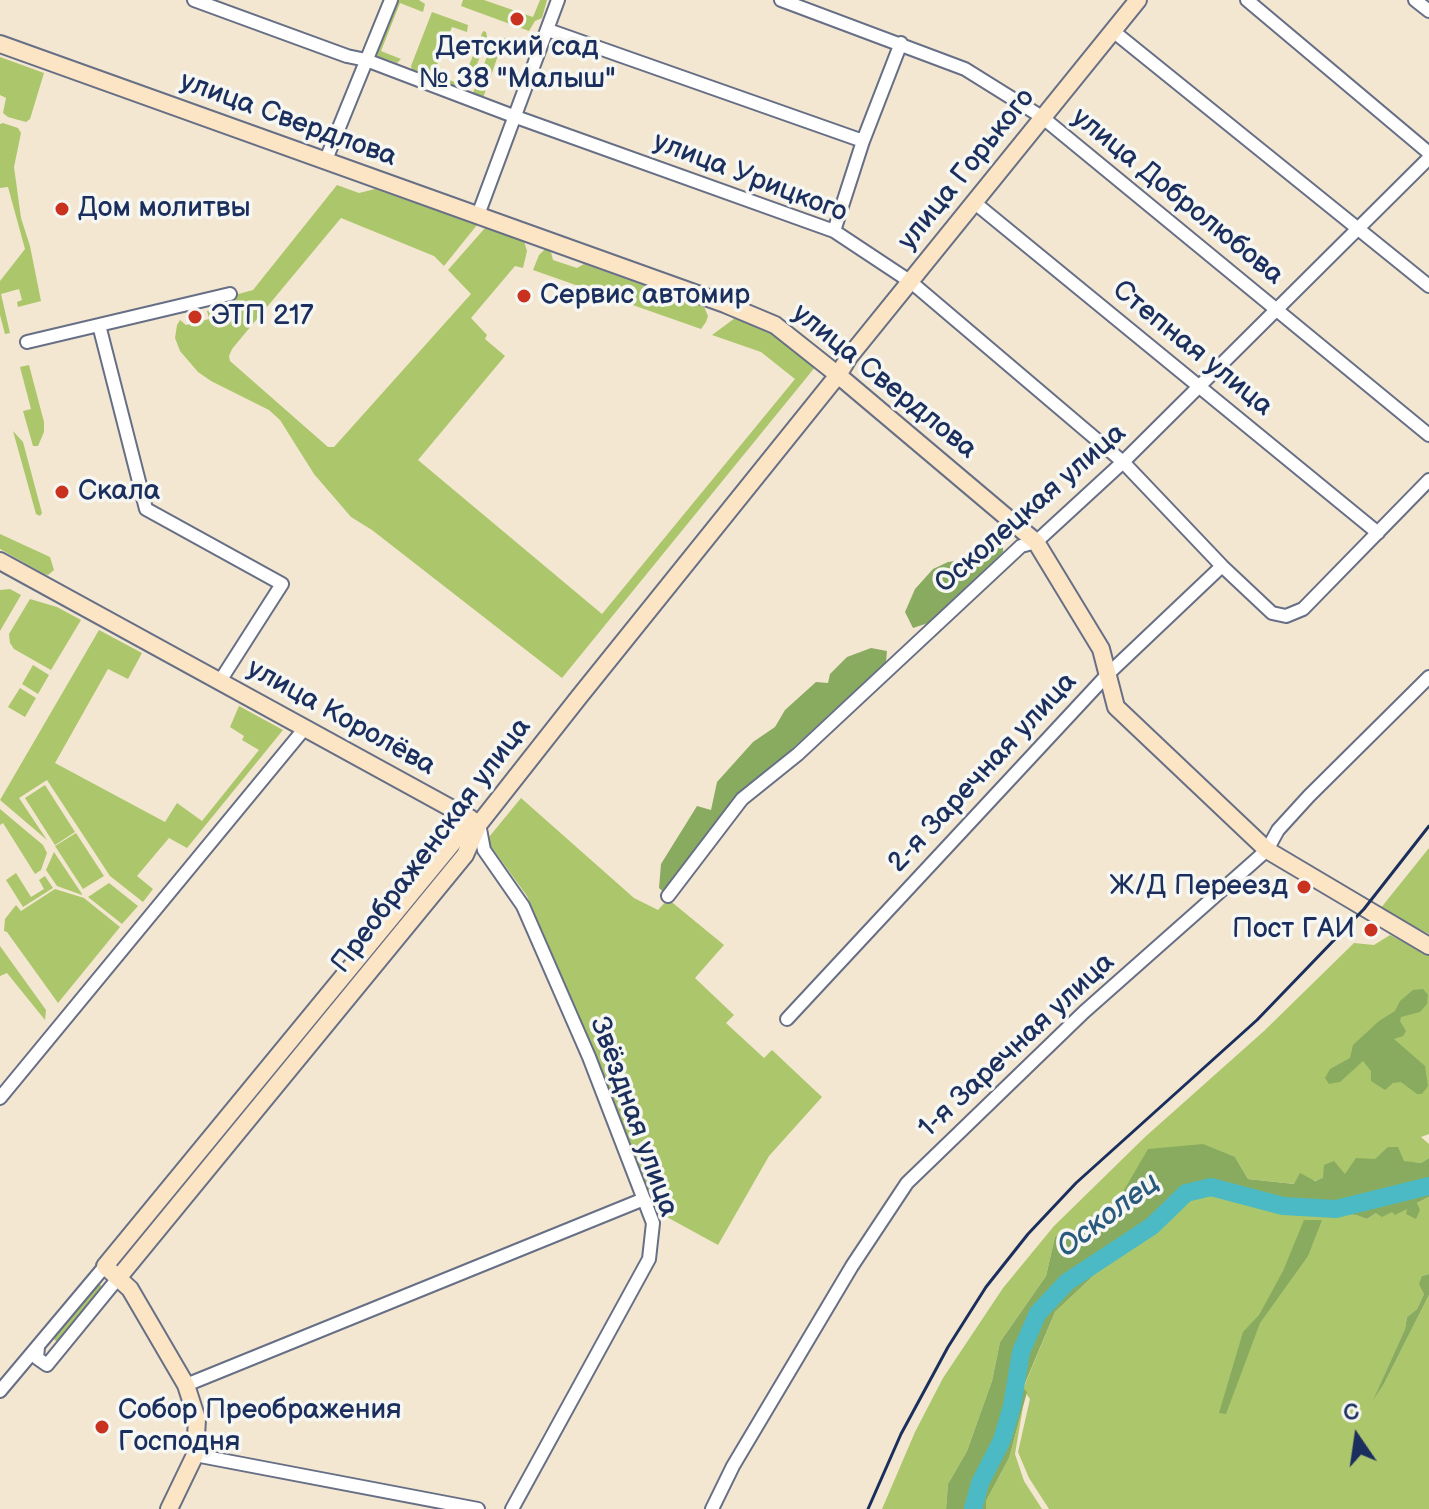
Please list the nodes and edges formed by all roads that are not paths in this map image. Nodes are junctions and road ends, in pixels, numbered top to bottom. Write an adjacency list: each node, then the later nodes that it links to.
1 (194, 0): 13 (street, улица Урицкого)
2 (391, 0): 13 (street)
3 (558, 0): 9 (street)
4 (781, 0): 11 (street, улица Добролюбова)
5 (1138, 0): 10 (main road, улица Горького)
6 (1247, 0): 17 (street)
7 (1415, 0): 8 (street)
8 (1429, 11)
9 (548, 30): 14 (street); 16 (street)
10 (1113, 31): 15 (main road, улица Горького); 22 (street)
11 (901, 43): 15 (street, улица Добролюбова); 16 (street)
12 (0, 44): 18 (main road, улица Свердлова)
13 (366, 60): 14 (street, улица Урицкого); 18 (street)
14 (516, 117): 20 (street); 21 (street, улица Урицкого)
15 (1042, 117): 19 (main road, улица Горького); 26 (street, улица Добролюбова)
16 (863, 141): 21 (street)
17 (1429, 156): 22 (street, Осколецкая улица)
18 (325, 162): 20 (main road, улица Свердлова)
19 (975, 203): 23 (main road, улица Горького); 30 (street, Степная улица)
20 (478, 215): 29 (main road, улица Свердлова)
21 (834, 231): 23 (street, улица Урицкого)
22 (1358, 231): 24 (street); 26 (street, Осколецкая улица)
23 (911, 282): 29 (main road, улица Горького); 32 (street, улица Урицкого)
24 (1429, 286)
25 (230, 294): 27 (street)
26 (1276, 310): 30 (street, Осколецкая улица); 31 (street, улица Добролюбова)
27 (99, 325): 28 (street); 40 (street, улица Королёва)
28 (27, 342)
29 (838, 375): 35 (main road, улица Свердлова); 42 (main road, Преображенская улица)
30 (1201, 386): 32 (street, Осколецкая улица); 34 (street, Степная улица)
31 (1429, 435)
32 (1123, 462): 35 (street, Осколецкая улица); 37 (street, улица Урицкого)
33 (1429, 480): 34 (street)
34 (1378, 533): 37 (street, улица Урицкого)
35 (1036, 542): 38 (main road, улица Свердлова); 44 (street, Осколецкая улица)
36 (0, 561): 40 (main road, улица Королёва)
37 (1222, 566): 38 (street, 2-я Заречная улица)
38 (1107, 675): 43 (main road, улица Свердлова); 46 (street, 2-я Заречная улица)
39 (1429, 677): 43 (street, 1-я Заречная улица)
40 (220, 681): 41 (main road, улица Королёва)
41 (305, 728): 42 (main road, улица Королёва); 47 (street)
42 (474, 821): 48 (street, Звёздная улица); 49 (main road, Преображенская улица); 50 (main road, Преображенская улица)
43 (1267, 850): 45 (main road, улица Свердлова); 58 (street, 1-я Заречная улица)
44 (668, 896)
45 (1429, 946)
46 (787, 1019)
47 (0, 1098)
48 (644, 1199): 52 (street); 57 (street, Звёздная улица)
49 (105, 1266): 50 (main road); 51 (street, Преображенская улица)
50 (119, 1277): 51 (street, Преображенская улица); 52 (main road)
51 (38, 1347): 53 (street, Преображенская улица)
52 (186, 1385): 54 (main road)
53 (0, 1391)
54 (195, 1455): 55 (main road); 56 (street)
55 (169, 1509)
56 (478, 1509)
57 (512, 1509)
58 (712, 1509)

